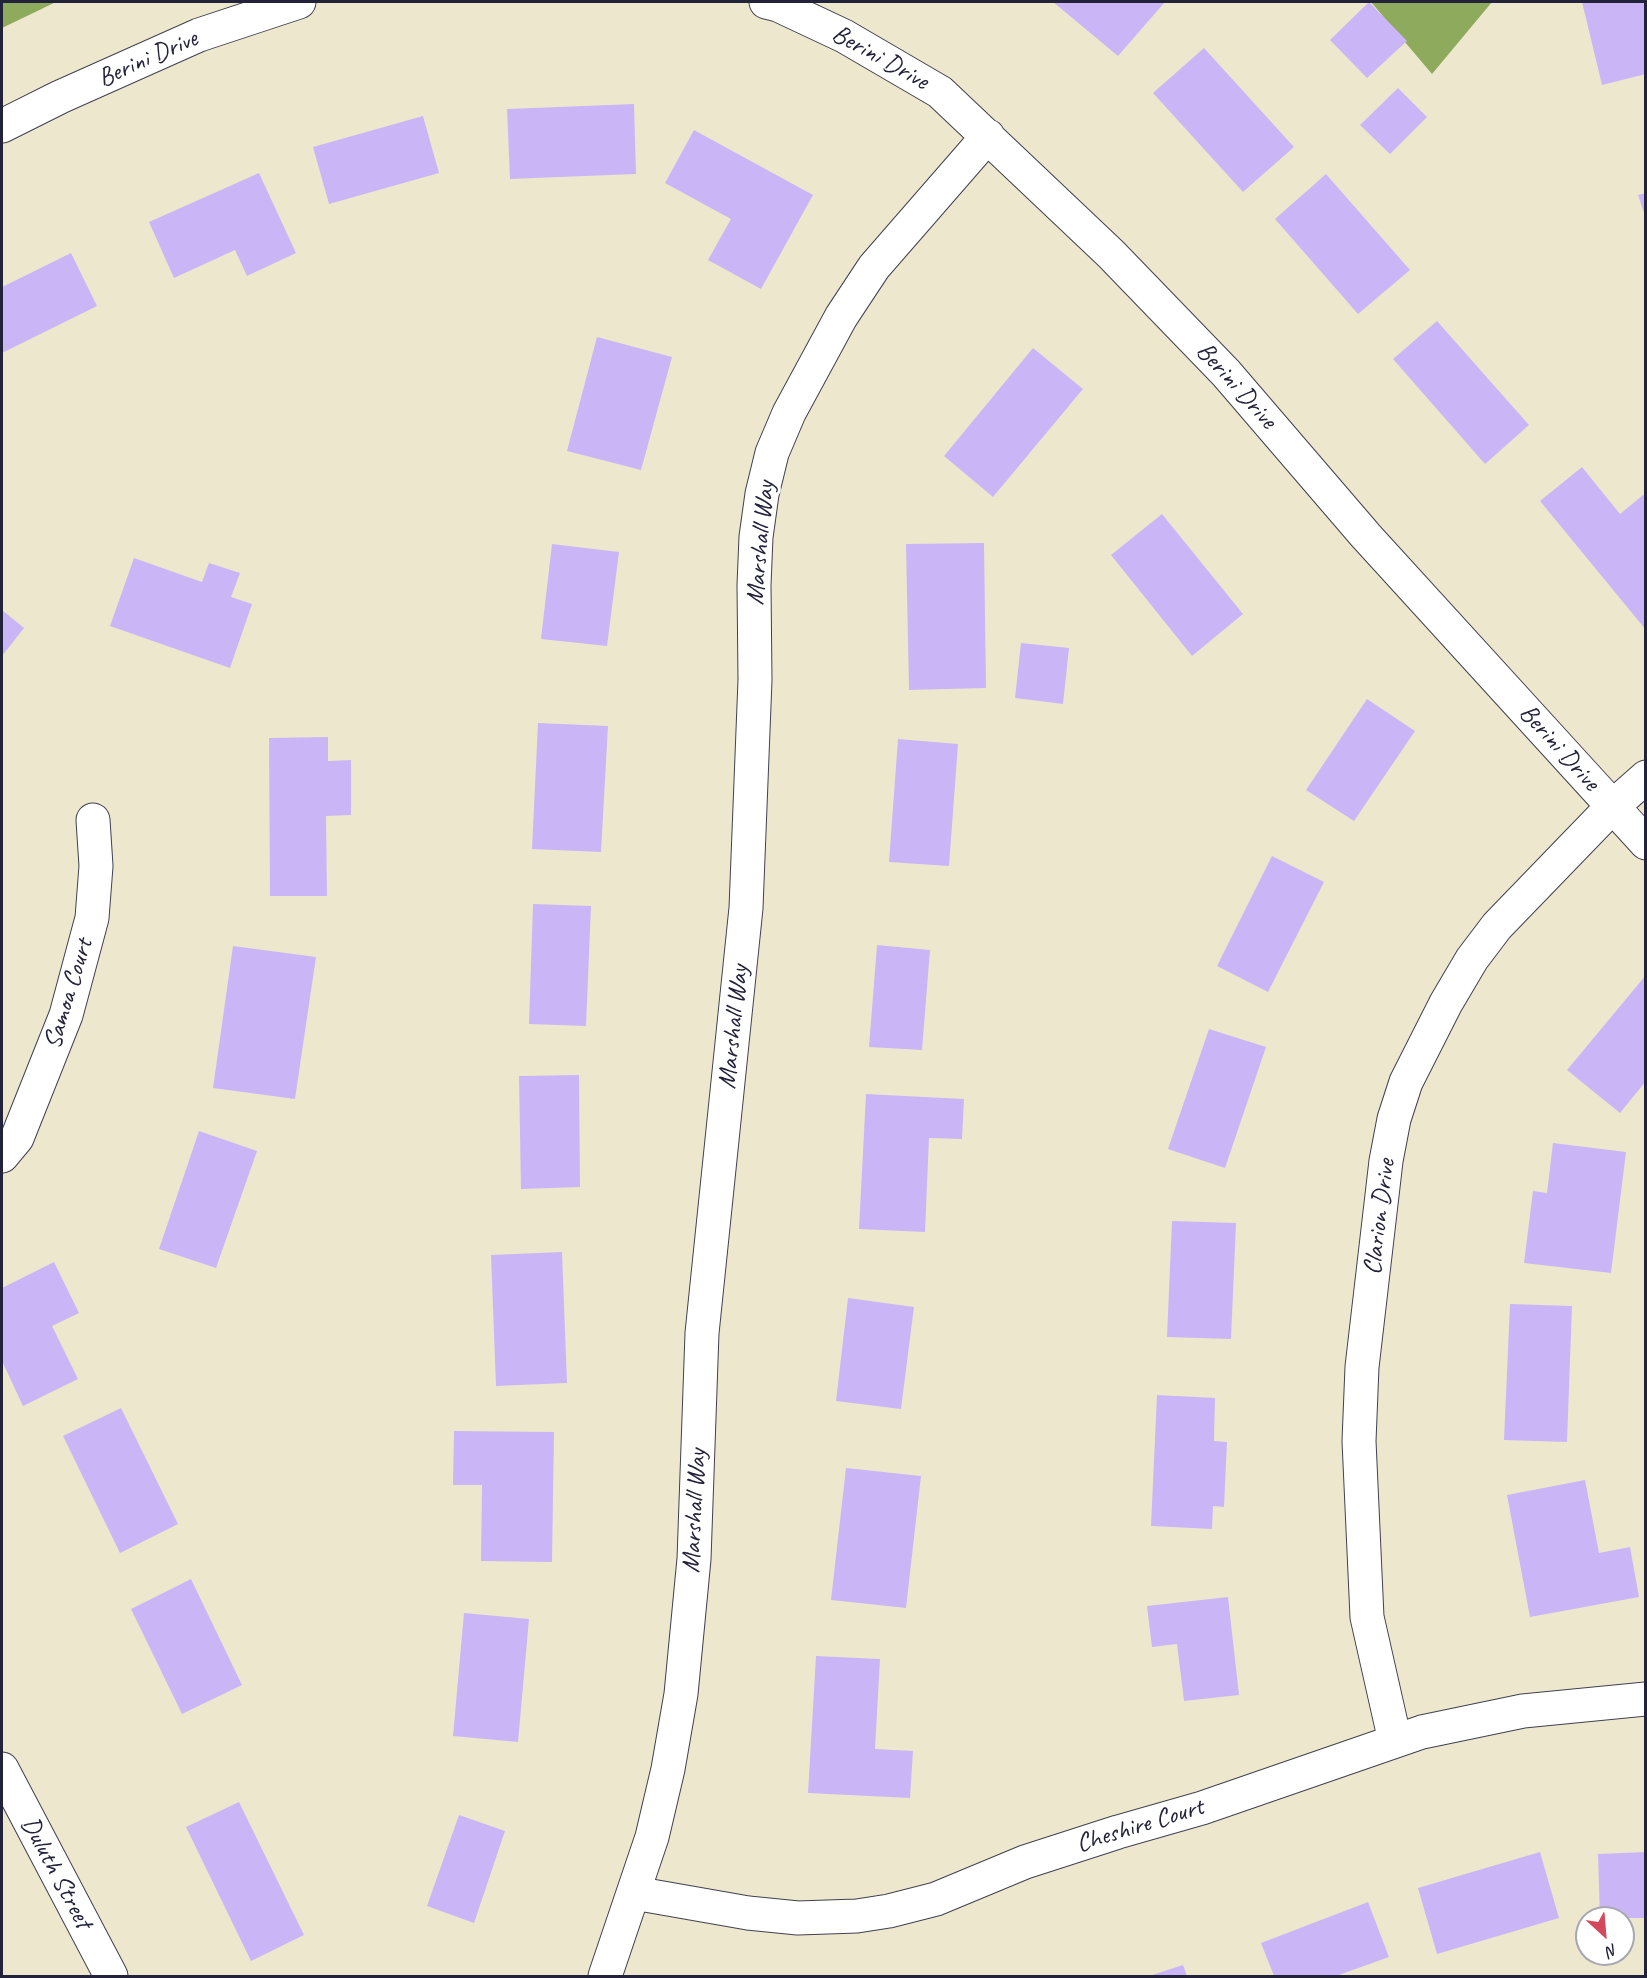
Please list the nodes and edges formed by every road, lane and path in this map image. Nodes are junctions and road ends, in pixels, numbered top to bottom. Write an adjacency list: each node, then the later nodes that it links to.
1 (299, 2): 3 (street, Berini Drive)
2 (766, 2): 4 (street, Berini Drive)
3 (2, 126)
4 (988, 136): 6 (street, Berini Drive); 13 (street, Marshall Way)
5 (1646, 777): 6 (street, Clarion Drive)
6 (1612, 807): 8 (street, Berini Drive); 11 (street, Clarion Drive)
7 (93, 820): 9 (street, Samoa Court)
8 (1646, 843)
9 (2, 1156)
10 (1646, 1700): 11 (street, Cheshire Court)
11 (1395, 1742): 13 (street, Cheshire Court)
12 (2, 1769): 14 (street, Duluth Street)
13 (634, 1893): 15 (street, Marshall Way)
14 (111, 1977)
15 (605, 1977)

